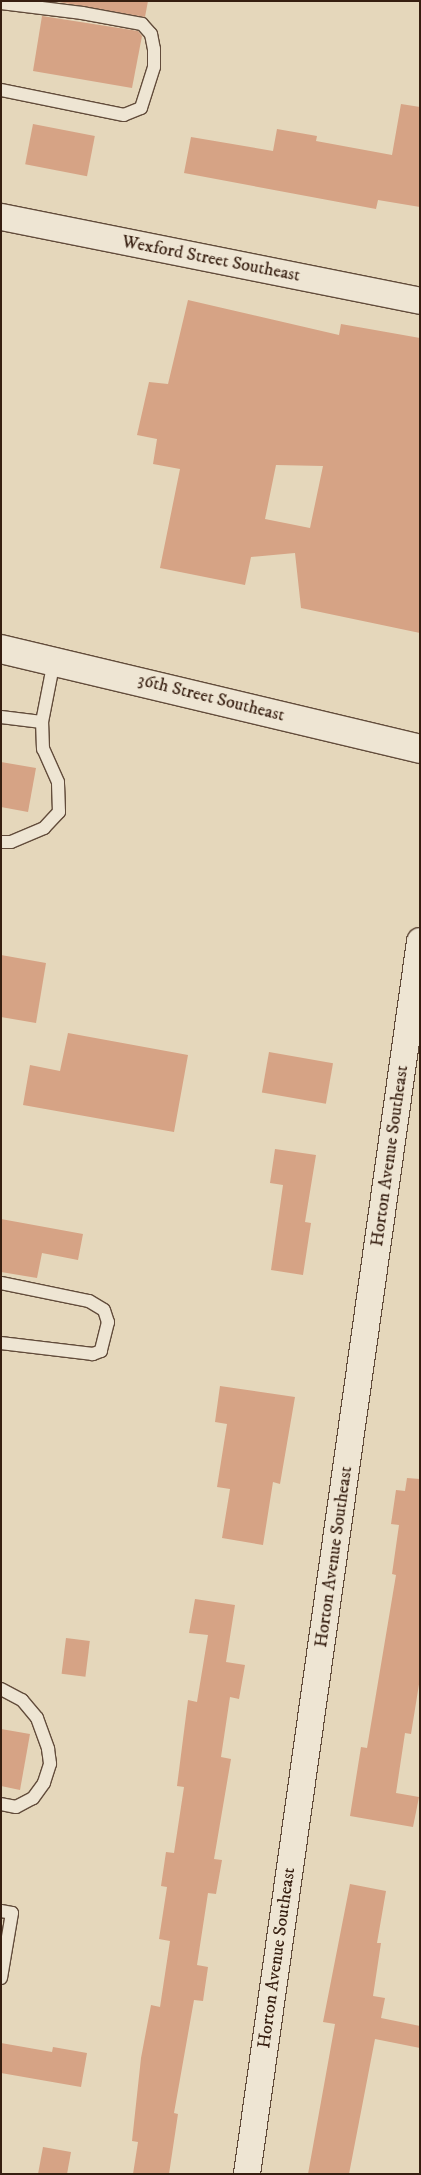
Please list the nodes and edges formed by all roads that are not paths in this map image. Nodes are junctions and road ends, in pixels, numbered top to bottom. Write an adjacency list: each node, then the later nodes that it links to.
1 (1, 3): 2 (lane)
2 (1, 90)
3 (1, 217): 4 (street, Wexford Street Southeast)
4 (420, 301)
5 (1, 649): 6 (street, 36th Street Southeast)
6 (54, 661): 8 (lane); 9 (street, 36th Street Southeast)
7 (1, 717): 8 (lane)
8 (42, 722): 10 (lane)
9 (420, 749)
10 (1, 842)
11 (420, 941): 18 (street, Horton Avenue Southeast)
12 (1, 1283): 13 (lane)
13 (1, 1343)
14 (1, 1689): 15 (lane)
15 (1, 1804)
16 (1, 1911): 17 (lane)
17 (1, 1978)
18 (247, 2174)

